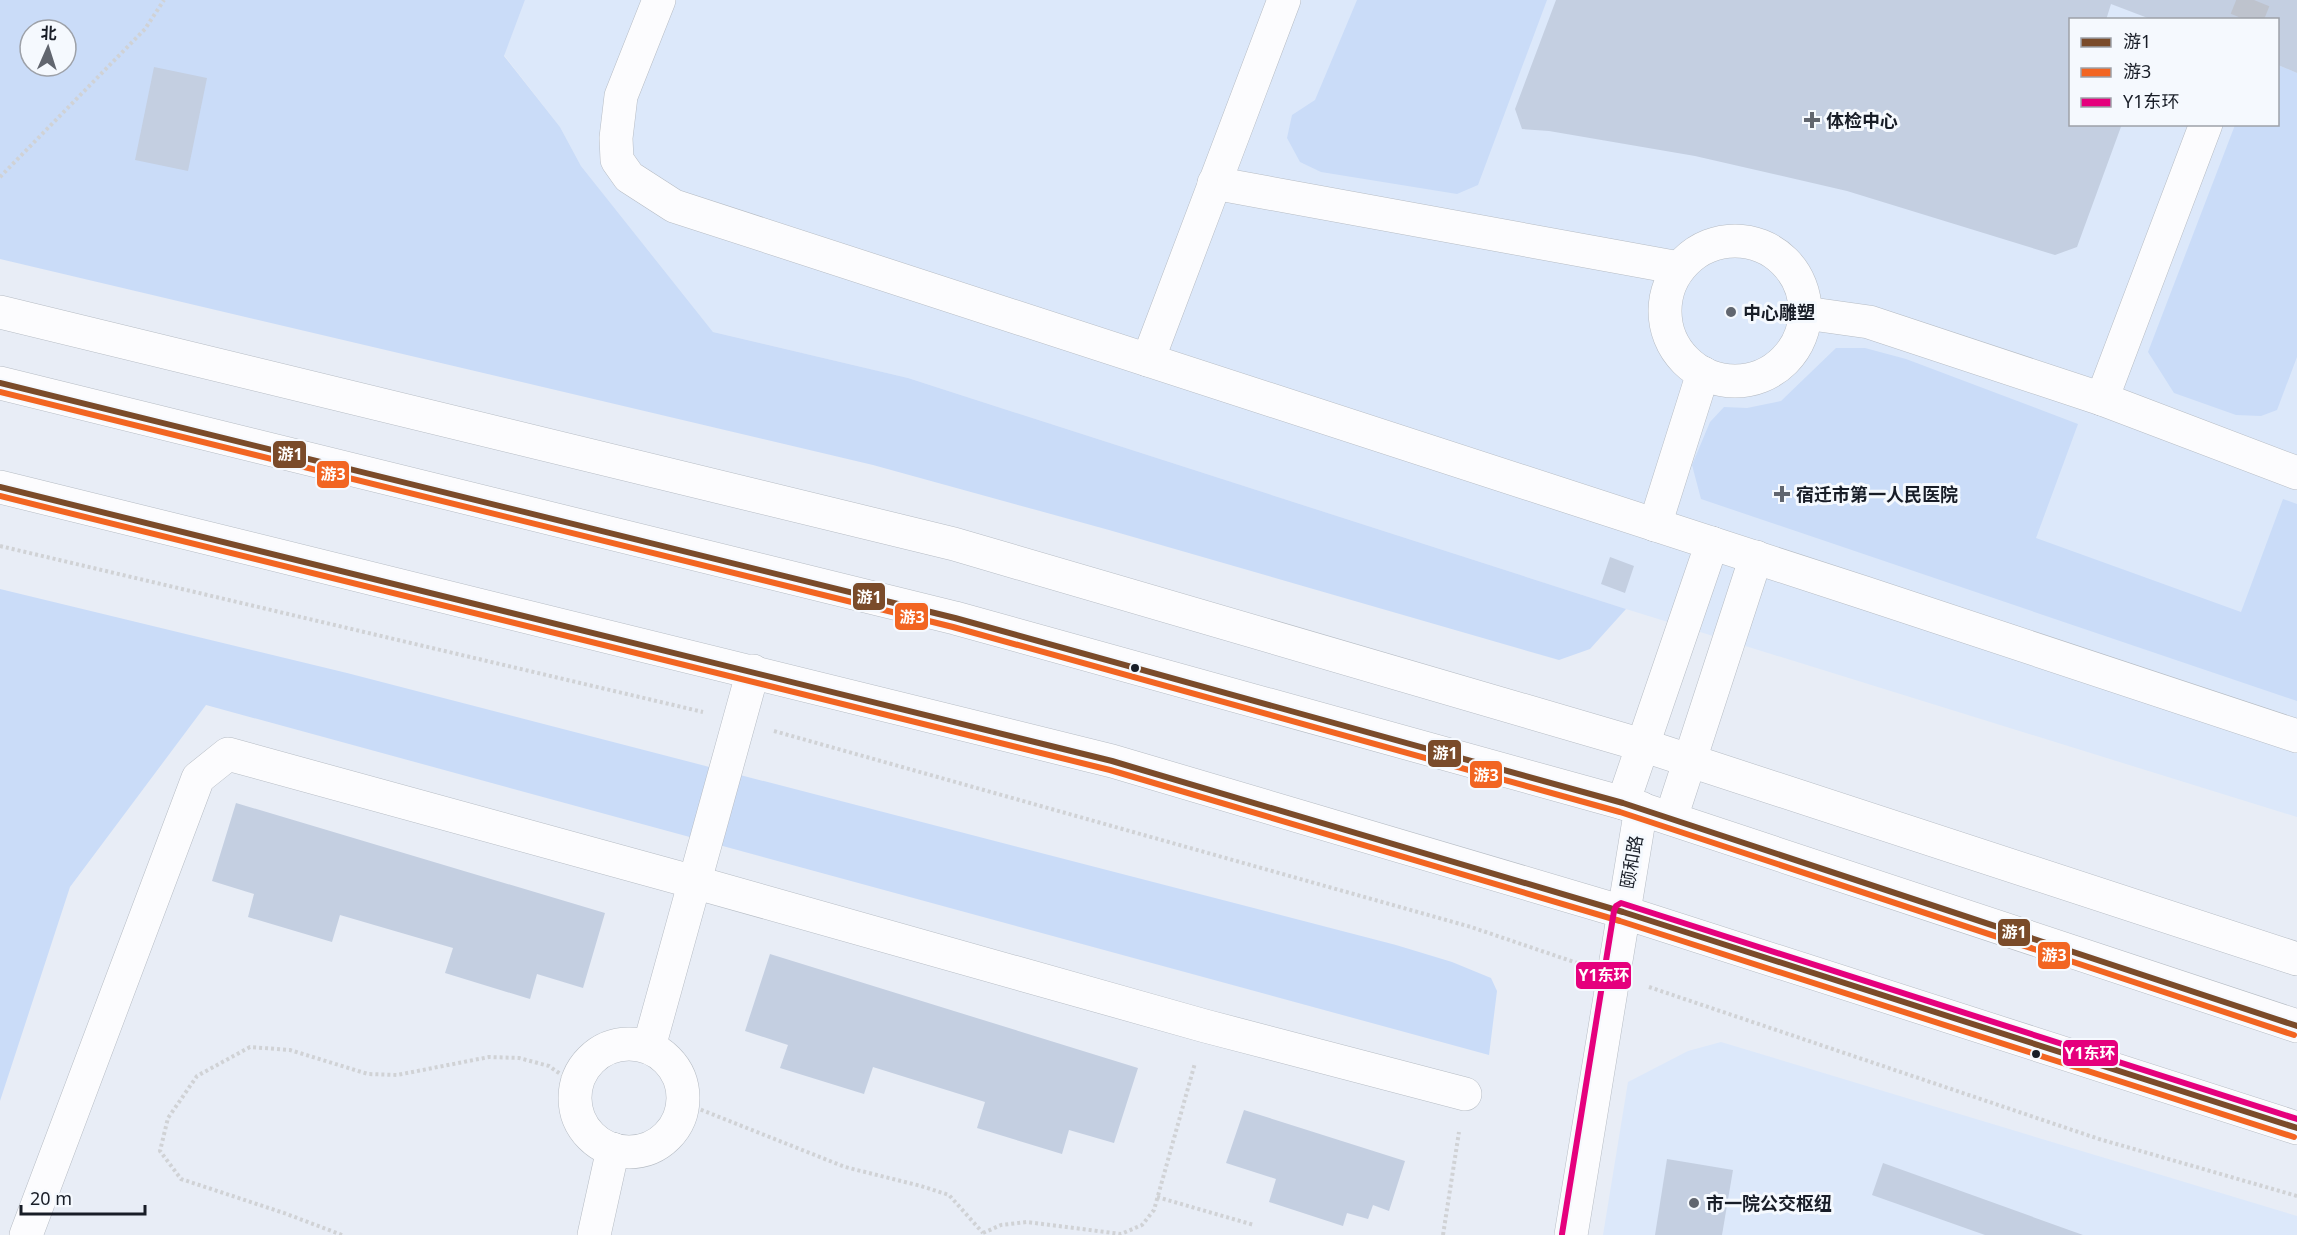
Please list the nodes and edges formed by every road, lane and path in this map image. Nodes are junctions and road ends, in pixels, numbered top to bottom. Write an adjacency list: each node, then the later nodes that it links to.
1 (164, 0): 5 (path)
2 (659, 0): 10 (main road)
3 (1284, 0): 6 (main road)
4 (2205, 126): 13 (main road)
5 (0, 177)
6 (1214, 183): 7 (main road); 10 (main road)
7 (1679, 268): 9 (main road); 11 (main road)
8 (0, 312): 23 (main road)
9 (1805, 314): 11 (main road); 13 (main road)
10 (1148, 360): 16 (main road)
11 (1703, 373): 16 (main road)
12 (0, 384): 25 (main road)
13 (2102, 399): 14 (main road)
14 (2297, 473)
15 (0, 487): 20 (main road)
16 (1655, 525): 17 (main road)
17 (1712, 543): 19 (main road); 23 (main road)
18 (0, 546): 21 (path)
19 (1756, 557): 22 (main road); 24 (main road)
20 (753, 671): 21 (main road); 27 (main road)
21 (739, 721): 26 (main road); 29 (path)
22 (2297, 736)
23 (1642, 746): 24 (main road); 25 (main road)
24 (1689, 760): 25 (main road); 28 (main road)
25 (1645, 810): 27 (main road, 颐和路); 31 (main road)
26 (694, 882): 30 (main road); 32 (main road); 42 (main road)
27 (1623, 912): 29 (main road, 颐和路); 36 (main road)
28 (2297, 959)
29 (1612, 975): 38 (path); 46 (main road, 颐和路)
30 (1205, 1026): 34 (main road); 39 (path)
31 (2297, 1026)
32 (649, 1047): 33 (main road); 35 (main road)
33 (576, 1085): 37 (main road); 43 (path)
34 (1465, 1094): 45 (path)
35 (684, 1103): 37 (main road); 41 (path)
36 (2297, 1128)
37 (613, 1149): 44 (main road)
38 (2297, 1196)
39 (1157, 1197): 40 (path); 41 (path)
40 (1254, 1225)
41 (983, 1234)
42 (26, 1235)
43 (342, 1235)
44 (594, 1235)
45 (1443, 1235)
46 (1571, 1235)

